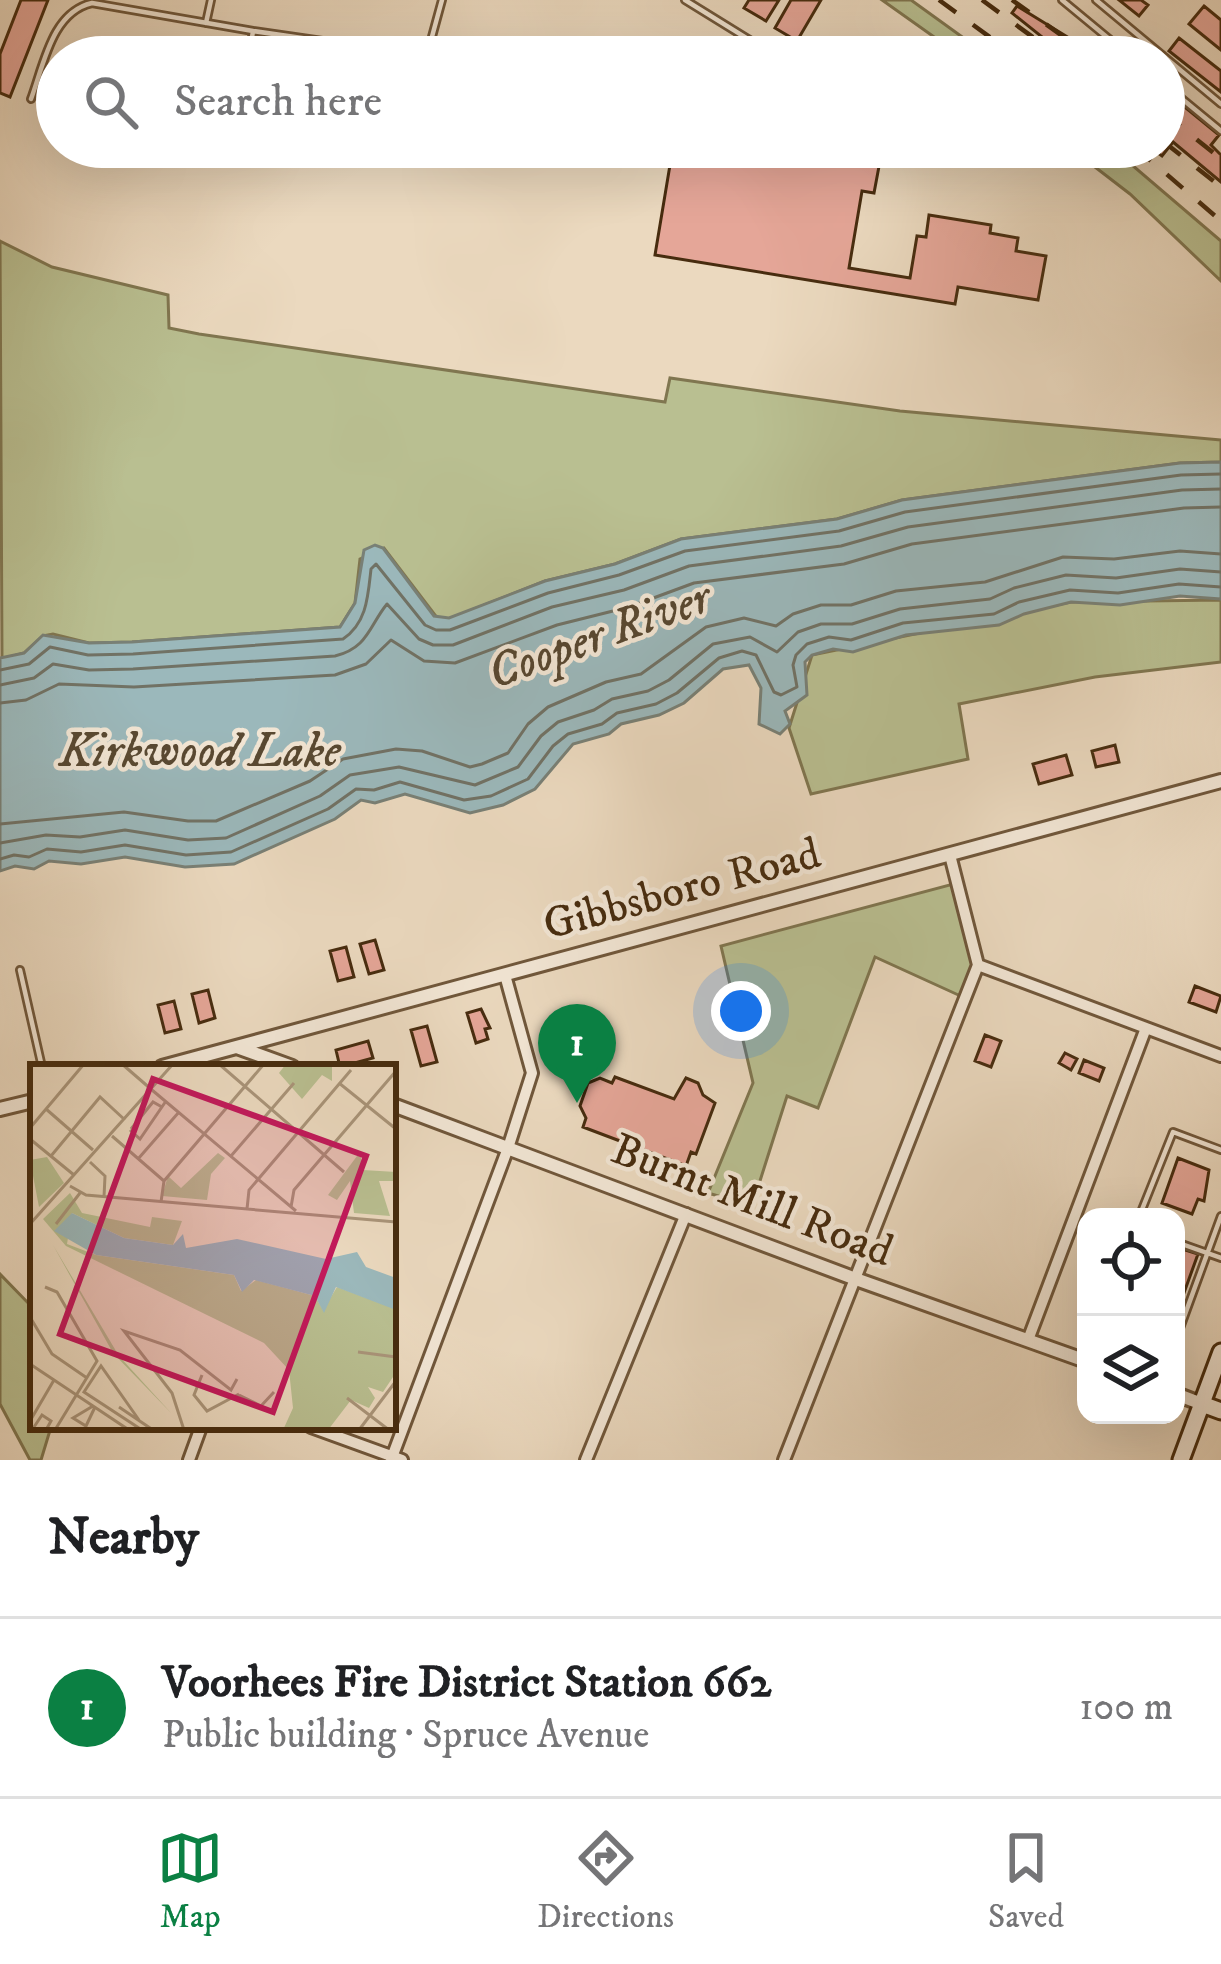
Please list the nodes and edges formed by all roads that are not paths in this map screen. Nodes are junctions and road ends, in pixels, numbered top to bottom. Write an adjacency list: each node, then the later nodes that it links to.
1 (212, 0): 6 (lane)
2 (442, 0): 11 (lane)
3 (685, 0): 12 (lane)
4 (1062, 0): 13 (lane)
5 (1096, 0): 14 (lane)
6 (206, 23): 7 (lane); 8 (lane)
7 (253, 31): 9 (lane); 10 (lane)
8 (55, 36)
9 (252, 36)
10 (288, 36)
11 (434, 36)
12 (742, 36)
13 (1106, 36)
14 (1139, 36)
15 (1185, 74): 19 (lane)
16 (36, 86): 17 (lane)
17 (31, 99)
18 (1185, 101): 20 (lane)
19 (1221, 104)
20 (1221, 131)
21 (1221, 781): 22 (street, Gibbsboro Road)
22 (950, 855): 23 (street); 25 (street, Gibbsboro Road)
23 (978, 965): 26 (street); 45 (street)
24 (20, 970): 29 (lane)
25 (505, 975): 27 (street, Gibbsboro Road); 35 (street)
26 (1146, 1028): 28 (street); 49 (street)
27 (237, 1047): 30 (street, Gibbsboro Road); 31 (street)
28 (1221, 1056)
29 (41, 1064)
30 (173, 1064)
31 (282, 1064)
32 (30, 1102): 34 (street)
33 (396, 1106): 35 (street, Burnt Mill Road)
34 (0, 1109)
35 (508, 1148): 38 (street, Burnt Mill Road); 57 (street)
36 (1221, 1150): 37 (lane)
37 (1143, 1208)
38 (686, 1214): 45 (street, Burnt Mill Road); 59 (street)
39 (1221, 1216): 41 (lane)
40 (1185, 1245): 41 (lane)
41 (1207, 1253): 42 (lane); 44 (lane)
42 (1221, 1258)
43 (1191, 1273): 44 (lane)
44 (1199, 1276): 47 (lane)
45 (854, 1279): 49 (street, Burnt Mill Road); 60 (street)
46 (1185, 1299): 47 (lane)
47 (1191, 1300): 48 (lane)
48 (1183, 1316)
49 (1028, 1340): 51 (street, Burnt Mill Road)
50 (1221, 1352): 53 (main road)
51 (1077, 1358)
52 (1185, 1397): 53 (street)
53 (1202, 1404): 54 (main road); 61 (main road)
54 (1221, 1411)
55 (200, 1430): 58 (street)
56 (318, 1430): 57 (street)
57 (395, 1459)
58 (188, 1460)
59 (586, 1460)
60 (784, 1460)
61 (1181, 1460)

